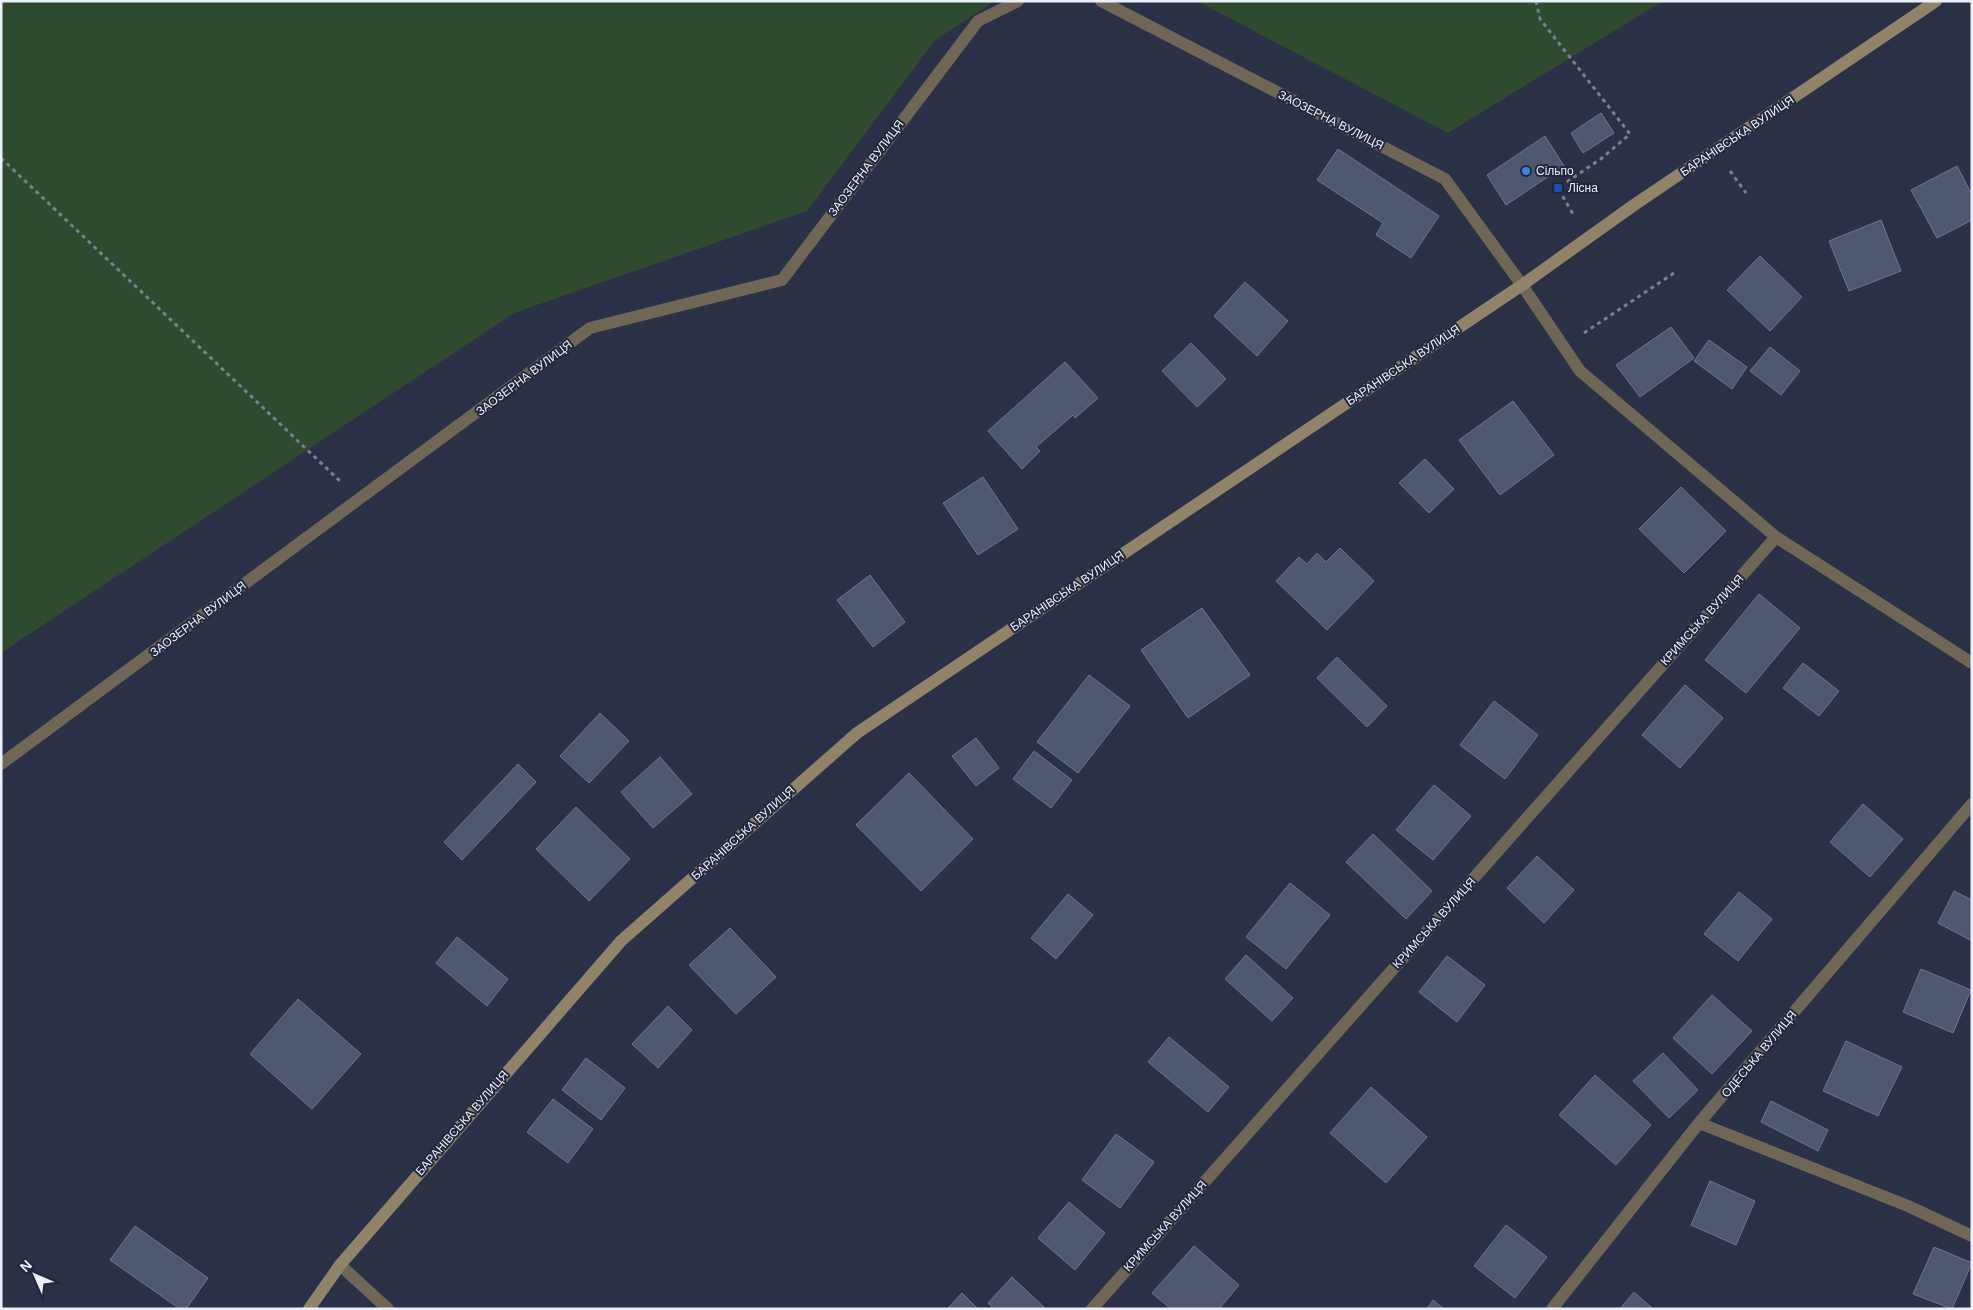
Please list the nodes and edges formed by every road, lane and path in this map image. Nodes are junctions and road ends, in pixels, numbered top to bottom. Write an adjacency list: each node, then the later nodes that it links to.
1 (1018, 1): 10 (street, ЗАОЗЕРНА ВУЛИЦЯ)
2 (1100, 1): 8 (street, ЗАОЗЕРНА ВУЛИЦЯ)
3 (1536, 1): 6 (path)
4 (1936, 1): 6 (main road, БАРАНІВСЬКА ВУЛИЦЯ)
5 (1, 158): 10 (path)
6 (1587, 238): 8 (main road, БАРАНІВСЬКА ВУЛИЦЯ)
7 (1677, 271): 9 (path)
8 (1522, 285): 9 (street, ЗАОЗЕРНА ВУЛИЦЯ); 17 (main road, БАРАНІВСЬКА ВУЛИЦЯ)
9 (1564, 347): 11 (street, ЗАОЗЕРНА ВУЛИЦЯ)
10 (359, 500): 13 (street, ЗАОЗЕРНА ВУЛИЦЯ)
11 (1776, 537): 12 (street, ЗАОЗЕРНА ВУЛИЦЯ); 20 (street, КРИМСЬКА ВУЛИЦЯ)
12 (1972, 663)
13 (1, 764)
14 (1972, 804): 15 (street, ОДЕСЬКА ВУЛИЦЯ)
15 (1699, 1124): 16 (street); 21 (street, ОДЕСЬКА ВУЛИЦЯ)
16 (1972, 1236)
17 (340, 1266): 18 (main road, БАРАНІВСЬКА ВУЛИЦЯ); 19 (street)
18 (309, 1309)
19 (388, 1309)
20 (1092, 1309)
21 (1552, 1309)

